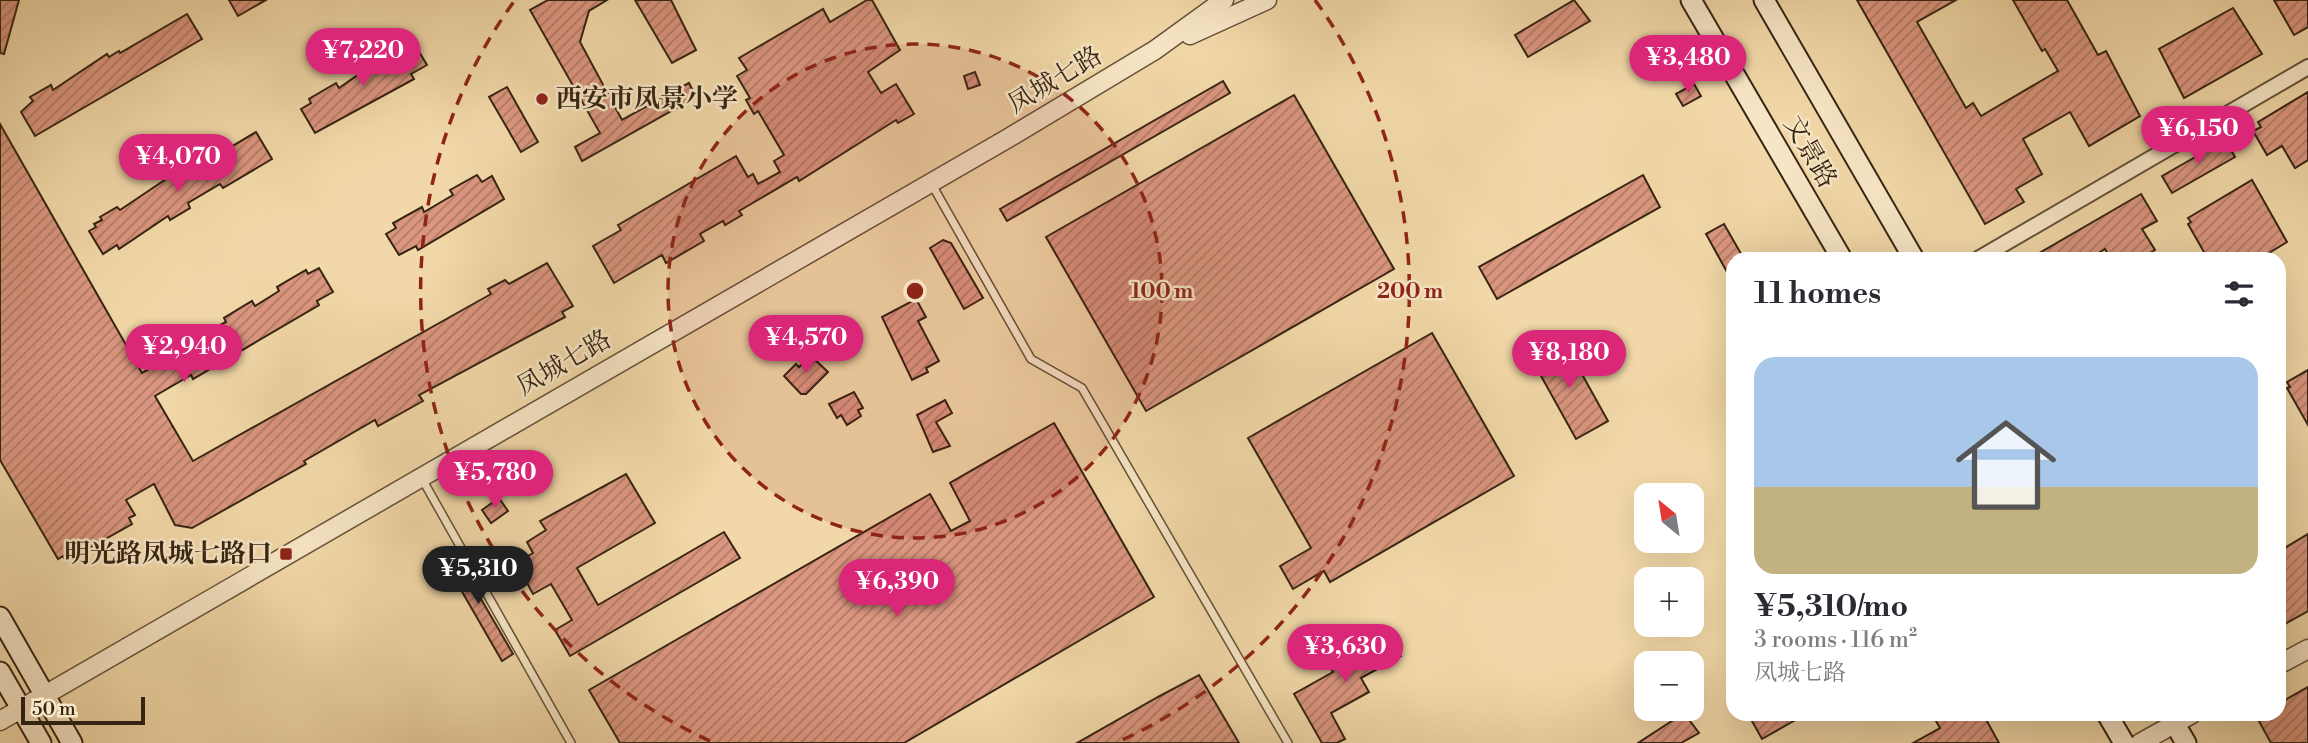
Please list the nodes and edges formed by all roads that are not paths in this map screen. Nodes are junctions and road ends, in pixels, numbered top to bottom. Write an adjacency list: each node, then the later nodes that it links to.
1 (1224, 0): 5 (street, 凤城七路)
2 (1267, 0): 5 (street, 凤城七路)
3 (1691, 0): 8 (main road, 文景路)
4 (1764, 0): 9 (main road, 文景路)
5 (1155, 50): 7 (street, 凤城七路)
6 (2308, 67): 10 (street)
7 (931, 182): 11 (street, 凤城七路); 25 (lane)
8 (1838, 252)
9 (1910, 252)
10 (1990, 252)
11 (420, 476): 16 (street, 凤城七路); 24 (lane)
12 (0, 617): 16 (main road)
13 (2308, 649): 14 (street)
14 (2286, 661)
15 (0, 672): 17 (main road)
16 (44, 695): 17 (street, 凤城七路); 23 (main road)
17 (22, 709): 21 (street, 凤城七路); 22 (main road)
18 (2111, 721): 26 (main road)
19 (2169, 721): 27 (street)
20 (2173, 721): 28 (main road)
21 (0, 722)
22 (41, 743)
23 (72, 743)
24 (571, 743)
25 (1288, 743)
26 (2124, 743)
27 (2140, 743)
28 (2186, 743)

